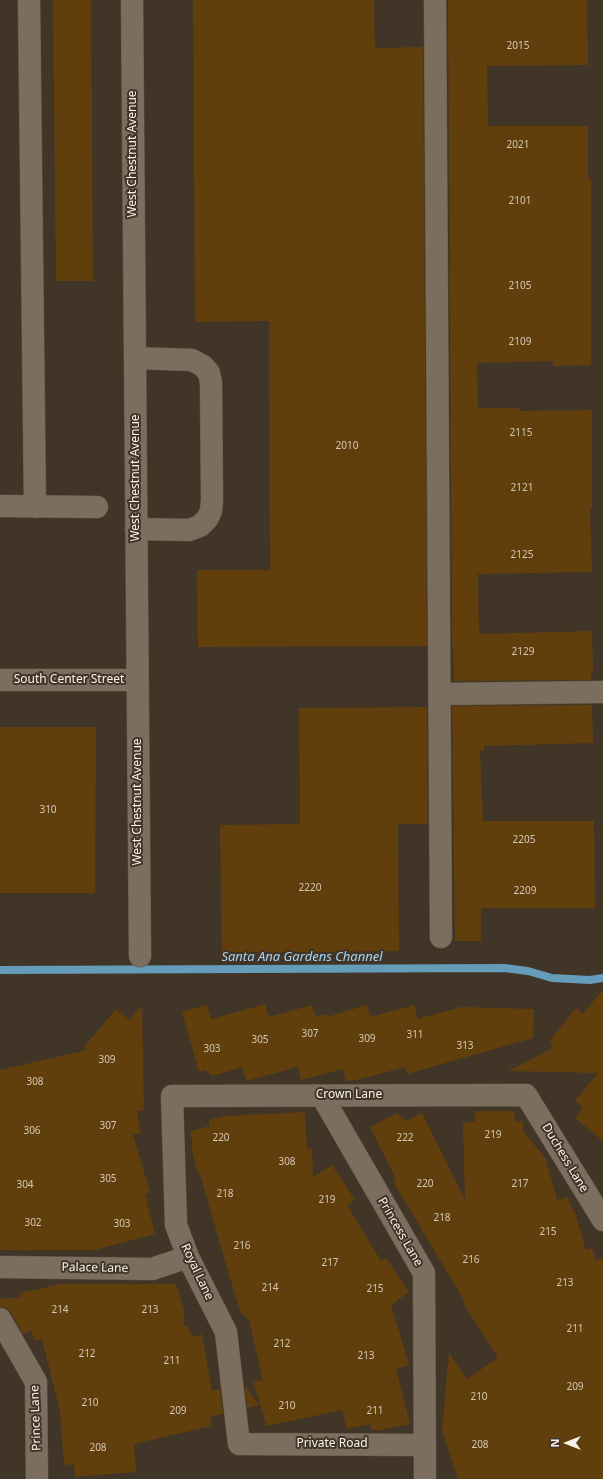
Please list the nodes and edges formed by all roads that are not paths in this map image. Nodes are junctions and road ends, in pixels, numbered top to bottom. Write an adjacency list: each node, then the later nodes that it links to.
1 (29, 0): 6 (street)
2 (132, 0): 4 (street, West Chestnut Avenue)
3 (435, 0): 12 (street)
4 (135, 358): 8 (street, West Chestnut Avenue); 8 (street)
5 (0, 506): 6 (street)
6 (34, 507): 7 (street)
7 (97, 507)
8 (136, 529): 10 (street, West Chestnut Avenue)
9 (0, 680): 10 (street, South Center Street)
10 (137, 680): 14 (street, West Chestnut Avenue)
11 (603, 692): 12 (street)
12 (440, 694): 13 (street)
13 (441, 937)
14 (140, 956)
15 (526, 1095): 17 (street, Crown Lane); 18 (street, Duchess Lane)
16 (172, 1096): 17 (street, Crown Lane); 19 (street, Royal Lane)
17 (322, 1096): 23 (street, Princess Lane)
18 (603, 1220)
19 (188, 1257): 20 (street, Palace Lane); 22 (street, Royal Lane)
20 (0, 1266)
21 (0, 1319): 24 (street, Prince Lane)
22 (239, 1444): 23 (street, Private Road)
23 (425, 1445): 25 (street, Princess Lane)
24 (37, 1479)
25 (425, 1479)

